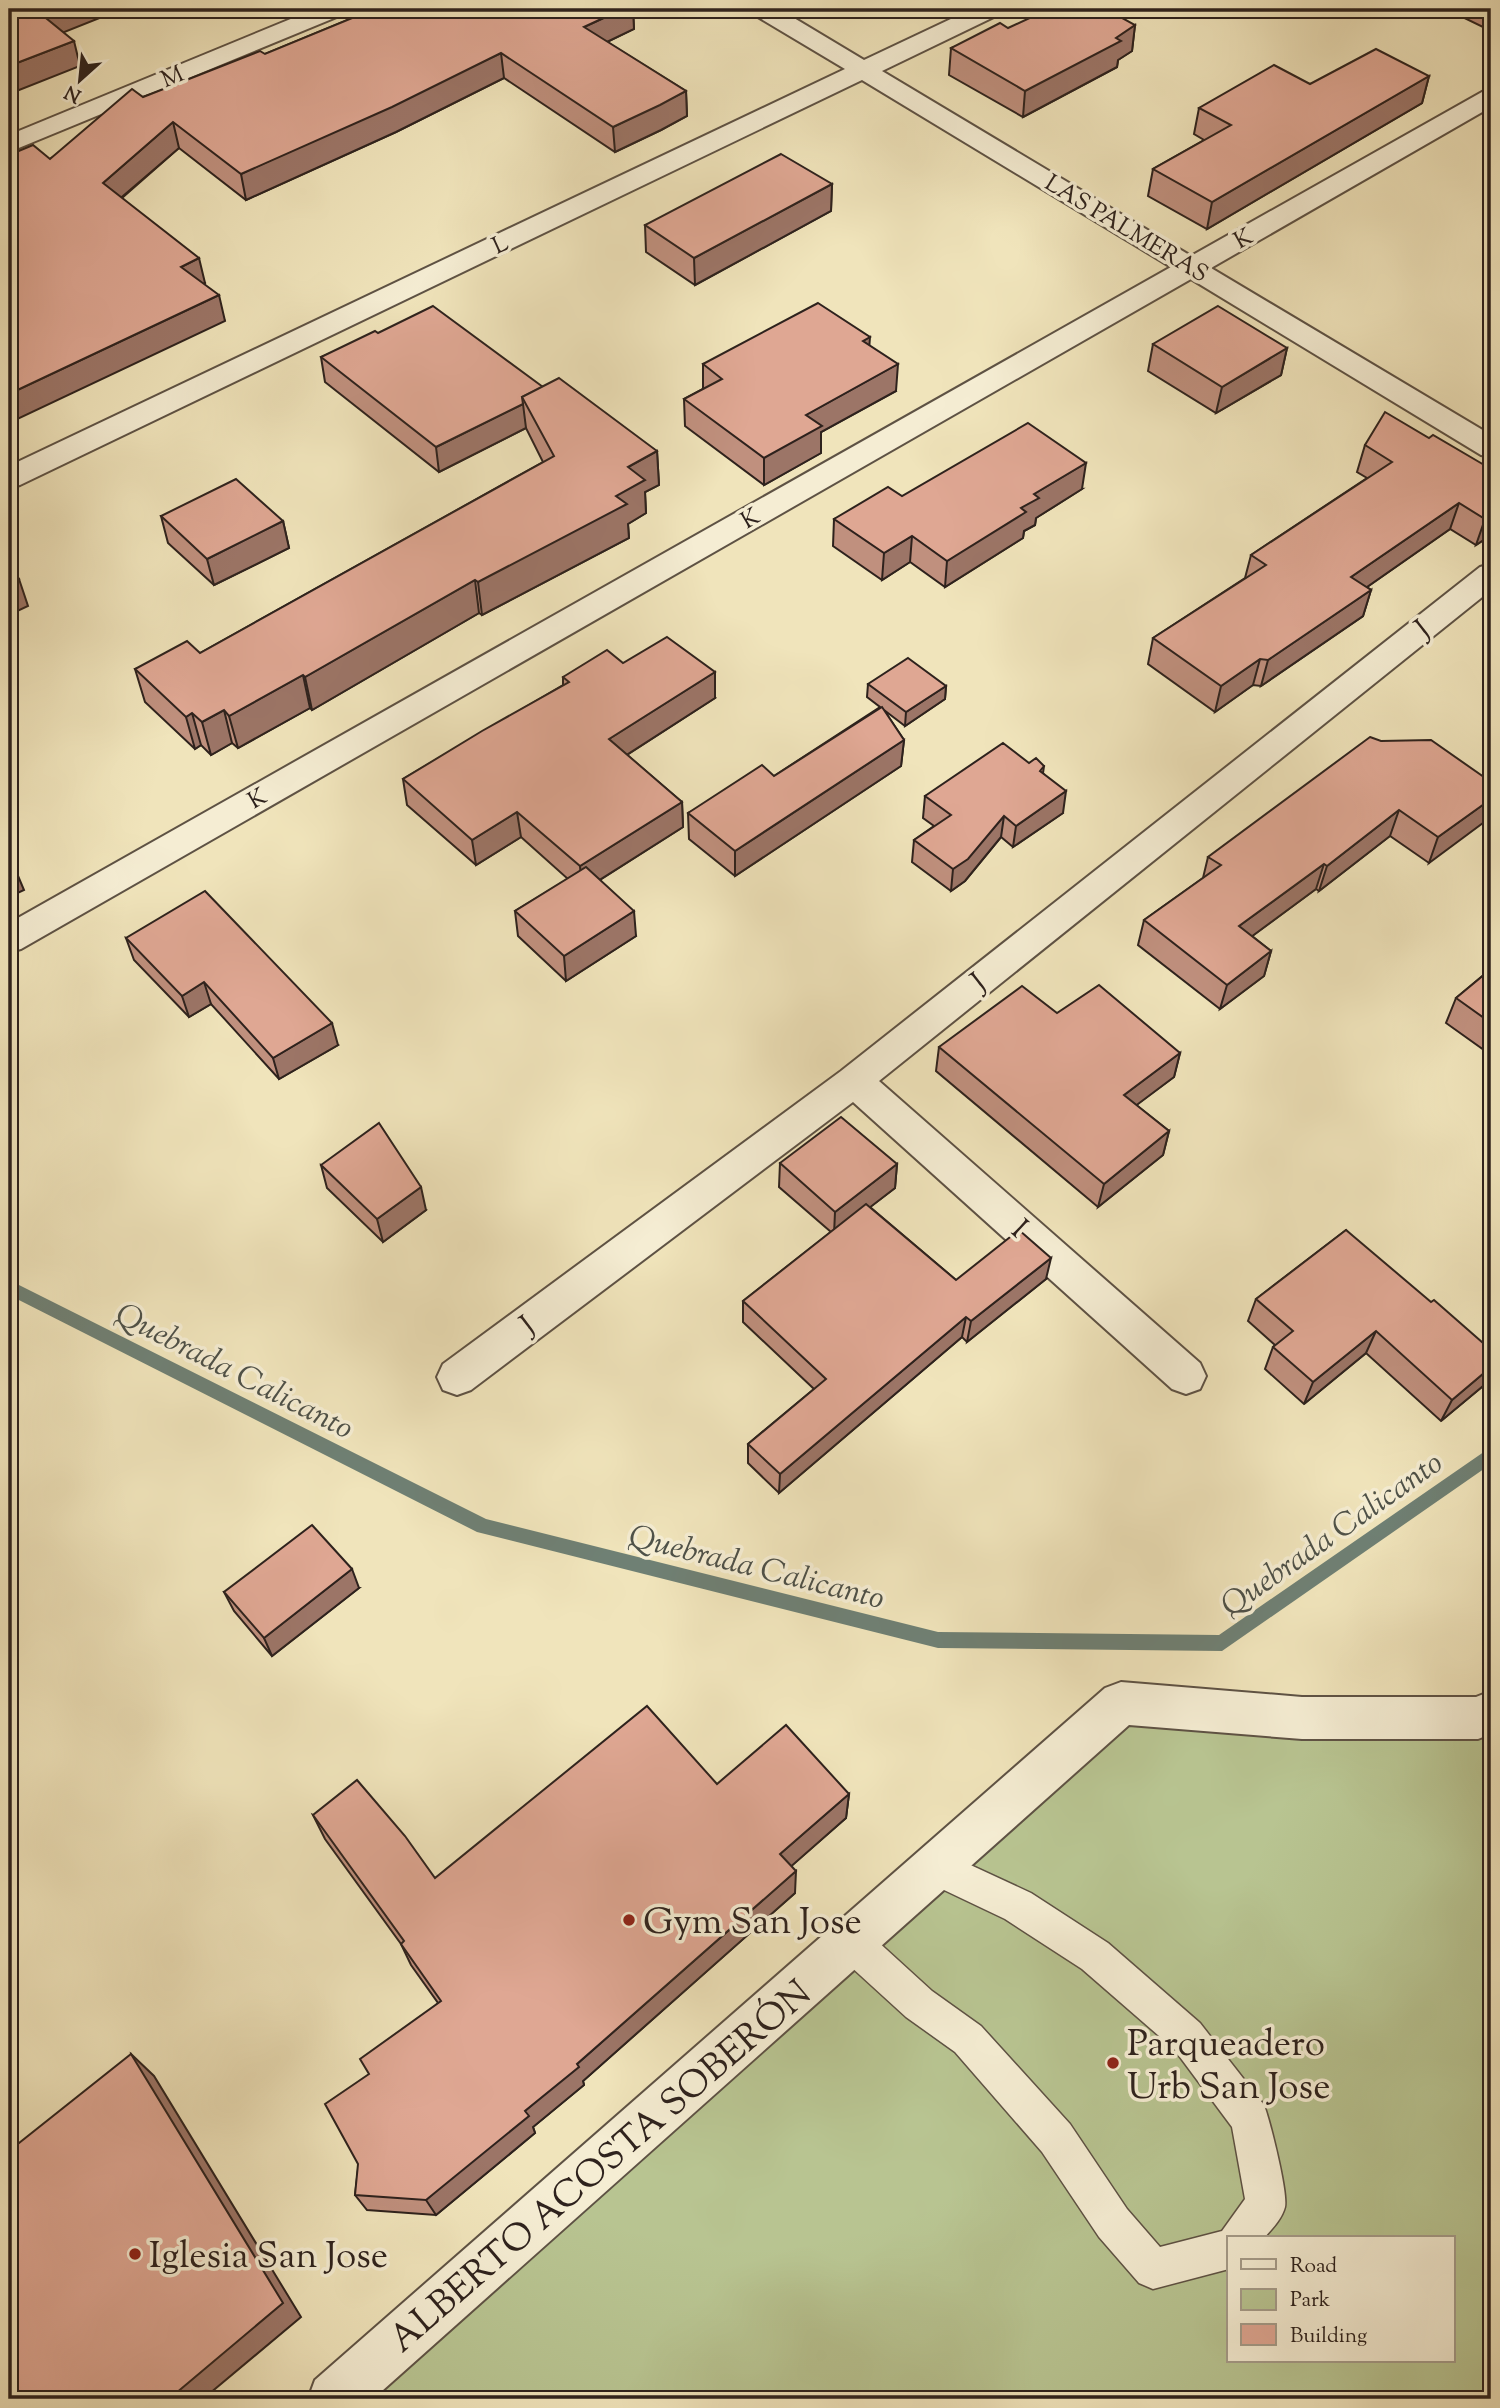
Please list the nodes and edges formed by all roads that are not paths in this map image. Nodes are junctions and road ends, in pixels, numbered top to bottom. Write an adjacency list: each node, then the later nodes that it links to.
1 (335, 9): 6 (street, M)
2 (762, 9): 4 (street, LAS PALMERAS)
3 (991, 9): 4 (street, L)
4 (865, 70): 7 (street, LAS PALMERAS); 9 (street, L)
5 (1491, 97): 7 (street, K)
6 (9, 144)
7 (1192, 267): 8 (street, LAS PALMERAS); 11 (street, K)
8 (1491, 448)
9 (9, 478)
10 (1491, 574): 12 (street, J)
11 (9, 939)
12 (854, 1081): 13 (street, I); 14 (street, J)
13 (1186, 1376)
14 (457, 1377)
15 (1491, 1712): 16 (street, ALBERTO ACOSTA SOBERÓN)
16 (936, 1867): 17 (street, ALBERTO ACOSTA SOBERÓN); 18 (lane)
17 (851, 1942): 19 (lane); 20 (street, ALBERTO ACOSTA SOBERÓN)
18 (1241, 2236)
19 (1227, 2250)
20 (334, 2399)

